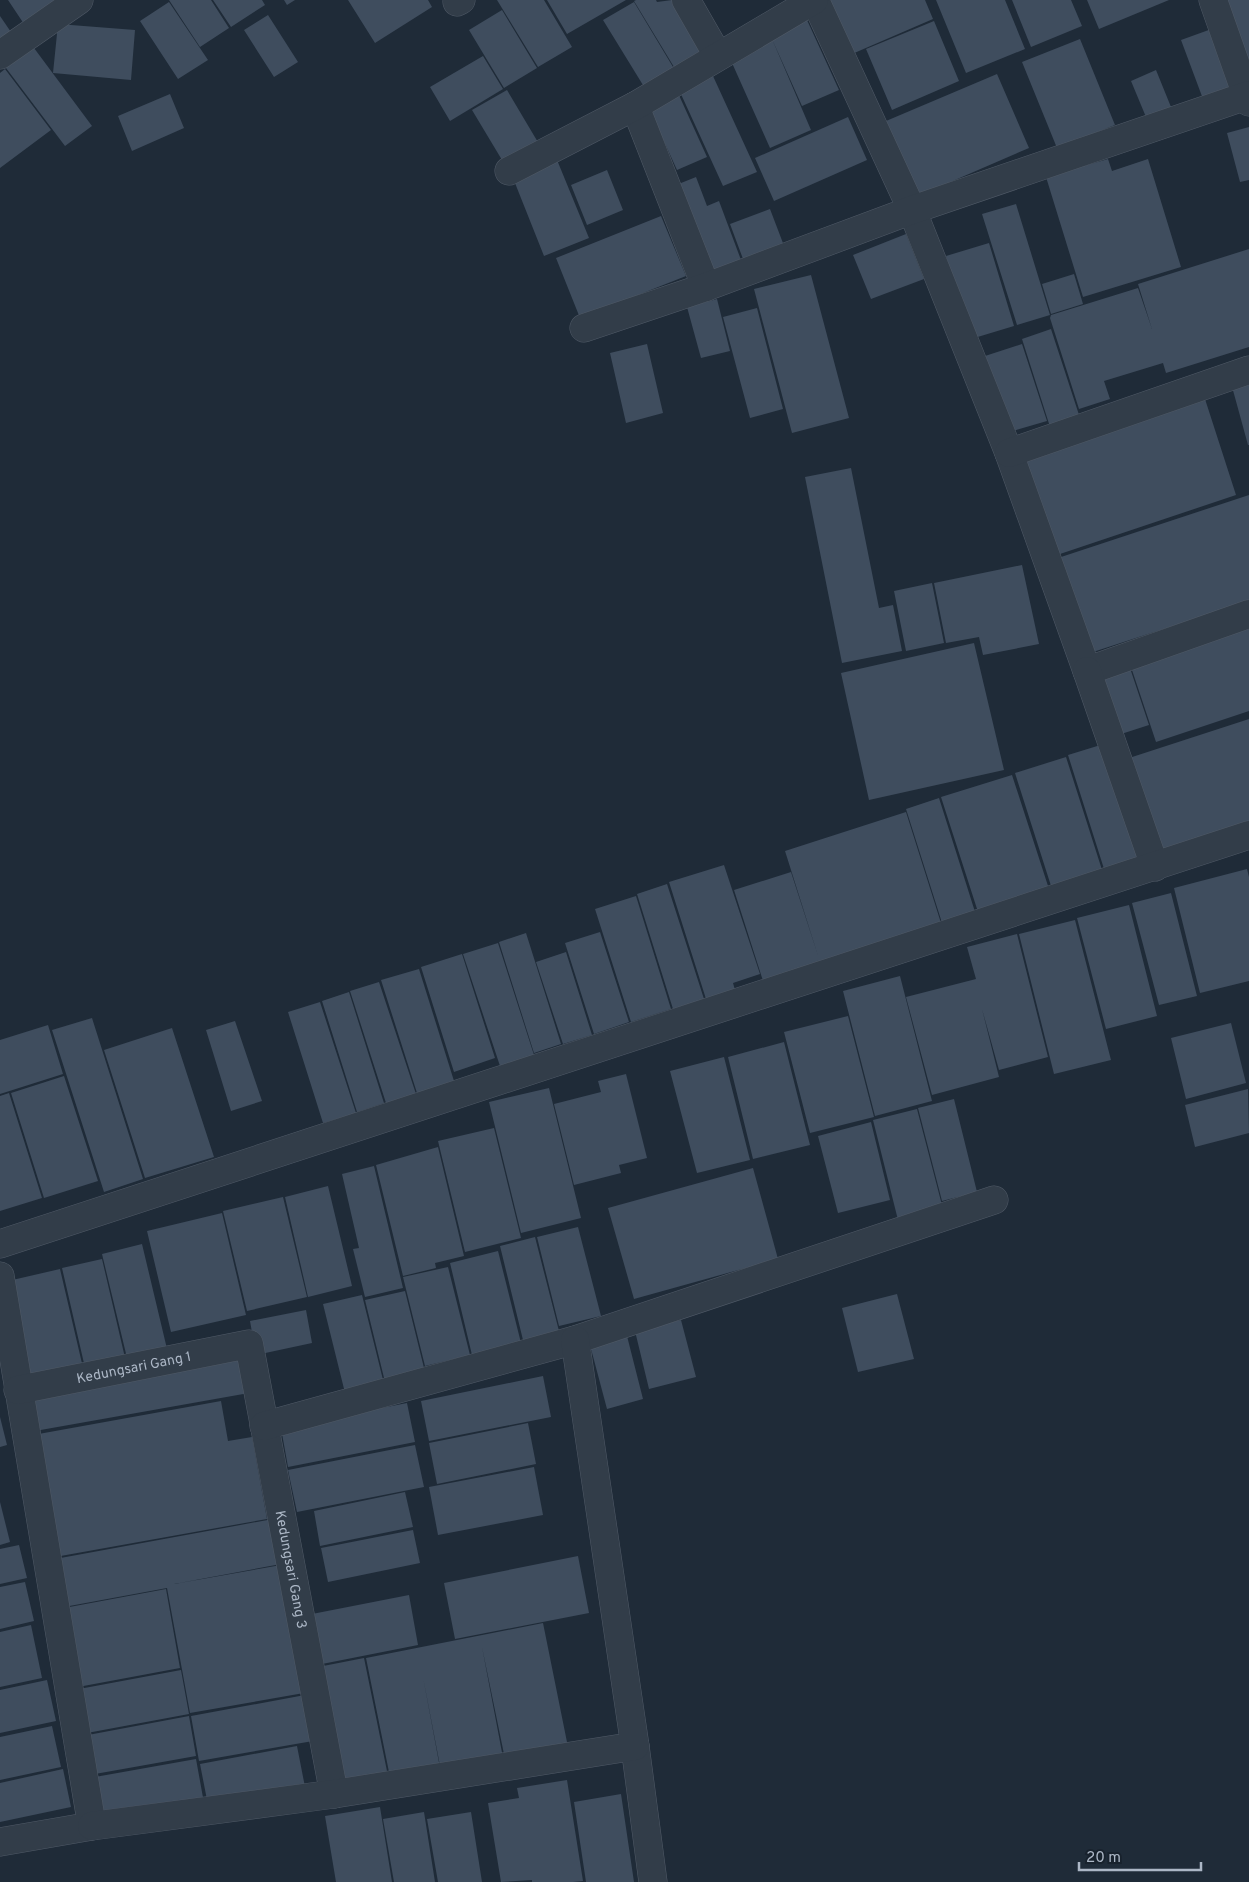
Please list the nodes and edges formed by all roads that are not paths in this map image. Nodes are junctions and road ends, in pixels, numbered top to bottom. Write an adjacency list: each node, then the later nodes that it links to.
1 (79, 0): 5 (street)
2 (686, 0): 6 (street)
3 (814, 0): 6 (street); 10 (street)
4 (1213, 0): 7 (street)
5 (0, 55)
6 (718, 56): 8 (street)
7 (1248, 98): 10 (street)
8 (635, 106): 9 (street); 11 (street)
9 (509, 171)
10 (912, 210): 11 (street); 14 (street)
11 (706, 287): 12 (street)
12 (584, 328)
13 (1249, 370): 14 (street)
14 (1009, 453): 16 (street)
15 (1249, 614): 16 (street)
16 (1087, 671): 18 (street)
17 (1249, 835): 18 (street)
18 (1155, 867): 20 (street)
19 (994, 1200): 22 (street)
20 (0, 1244)
21 (0, 1276): 24 (street)
22 (575, 1340): 25 (street); 26 (street)
23 (249, 1344): 24 (street, Kedungsari Gang 1); 25 (street, Kedungsari Gang 3)
24 (18, 1390): 28 (street)
25 (264, 1426): 27 (street, Kedungsari Gang 3)
26 (635, 1746): 27 (street); 30 (street)
27 (334, 1794): 28 (street)
28 (92, 1826): 29 (street)
29 (0, 1842)
30 (653, 1882)

